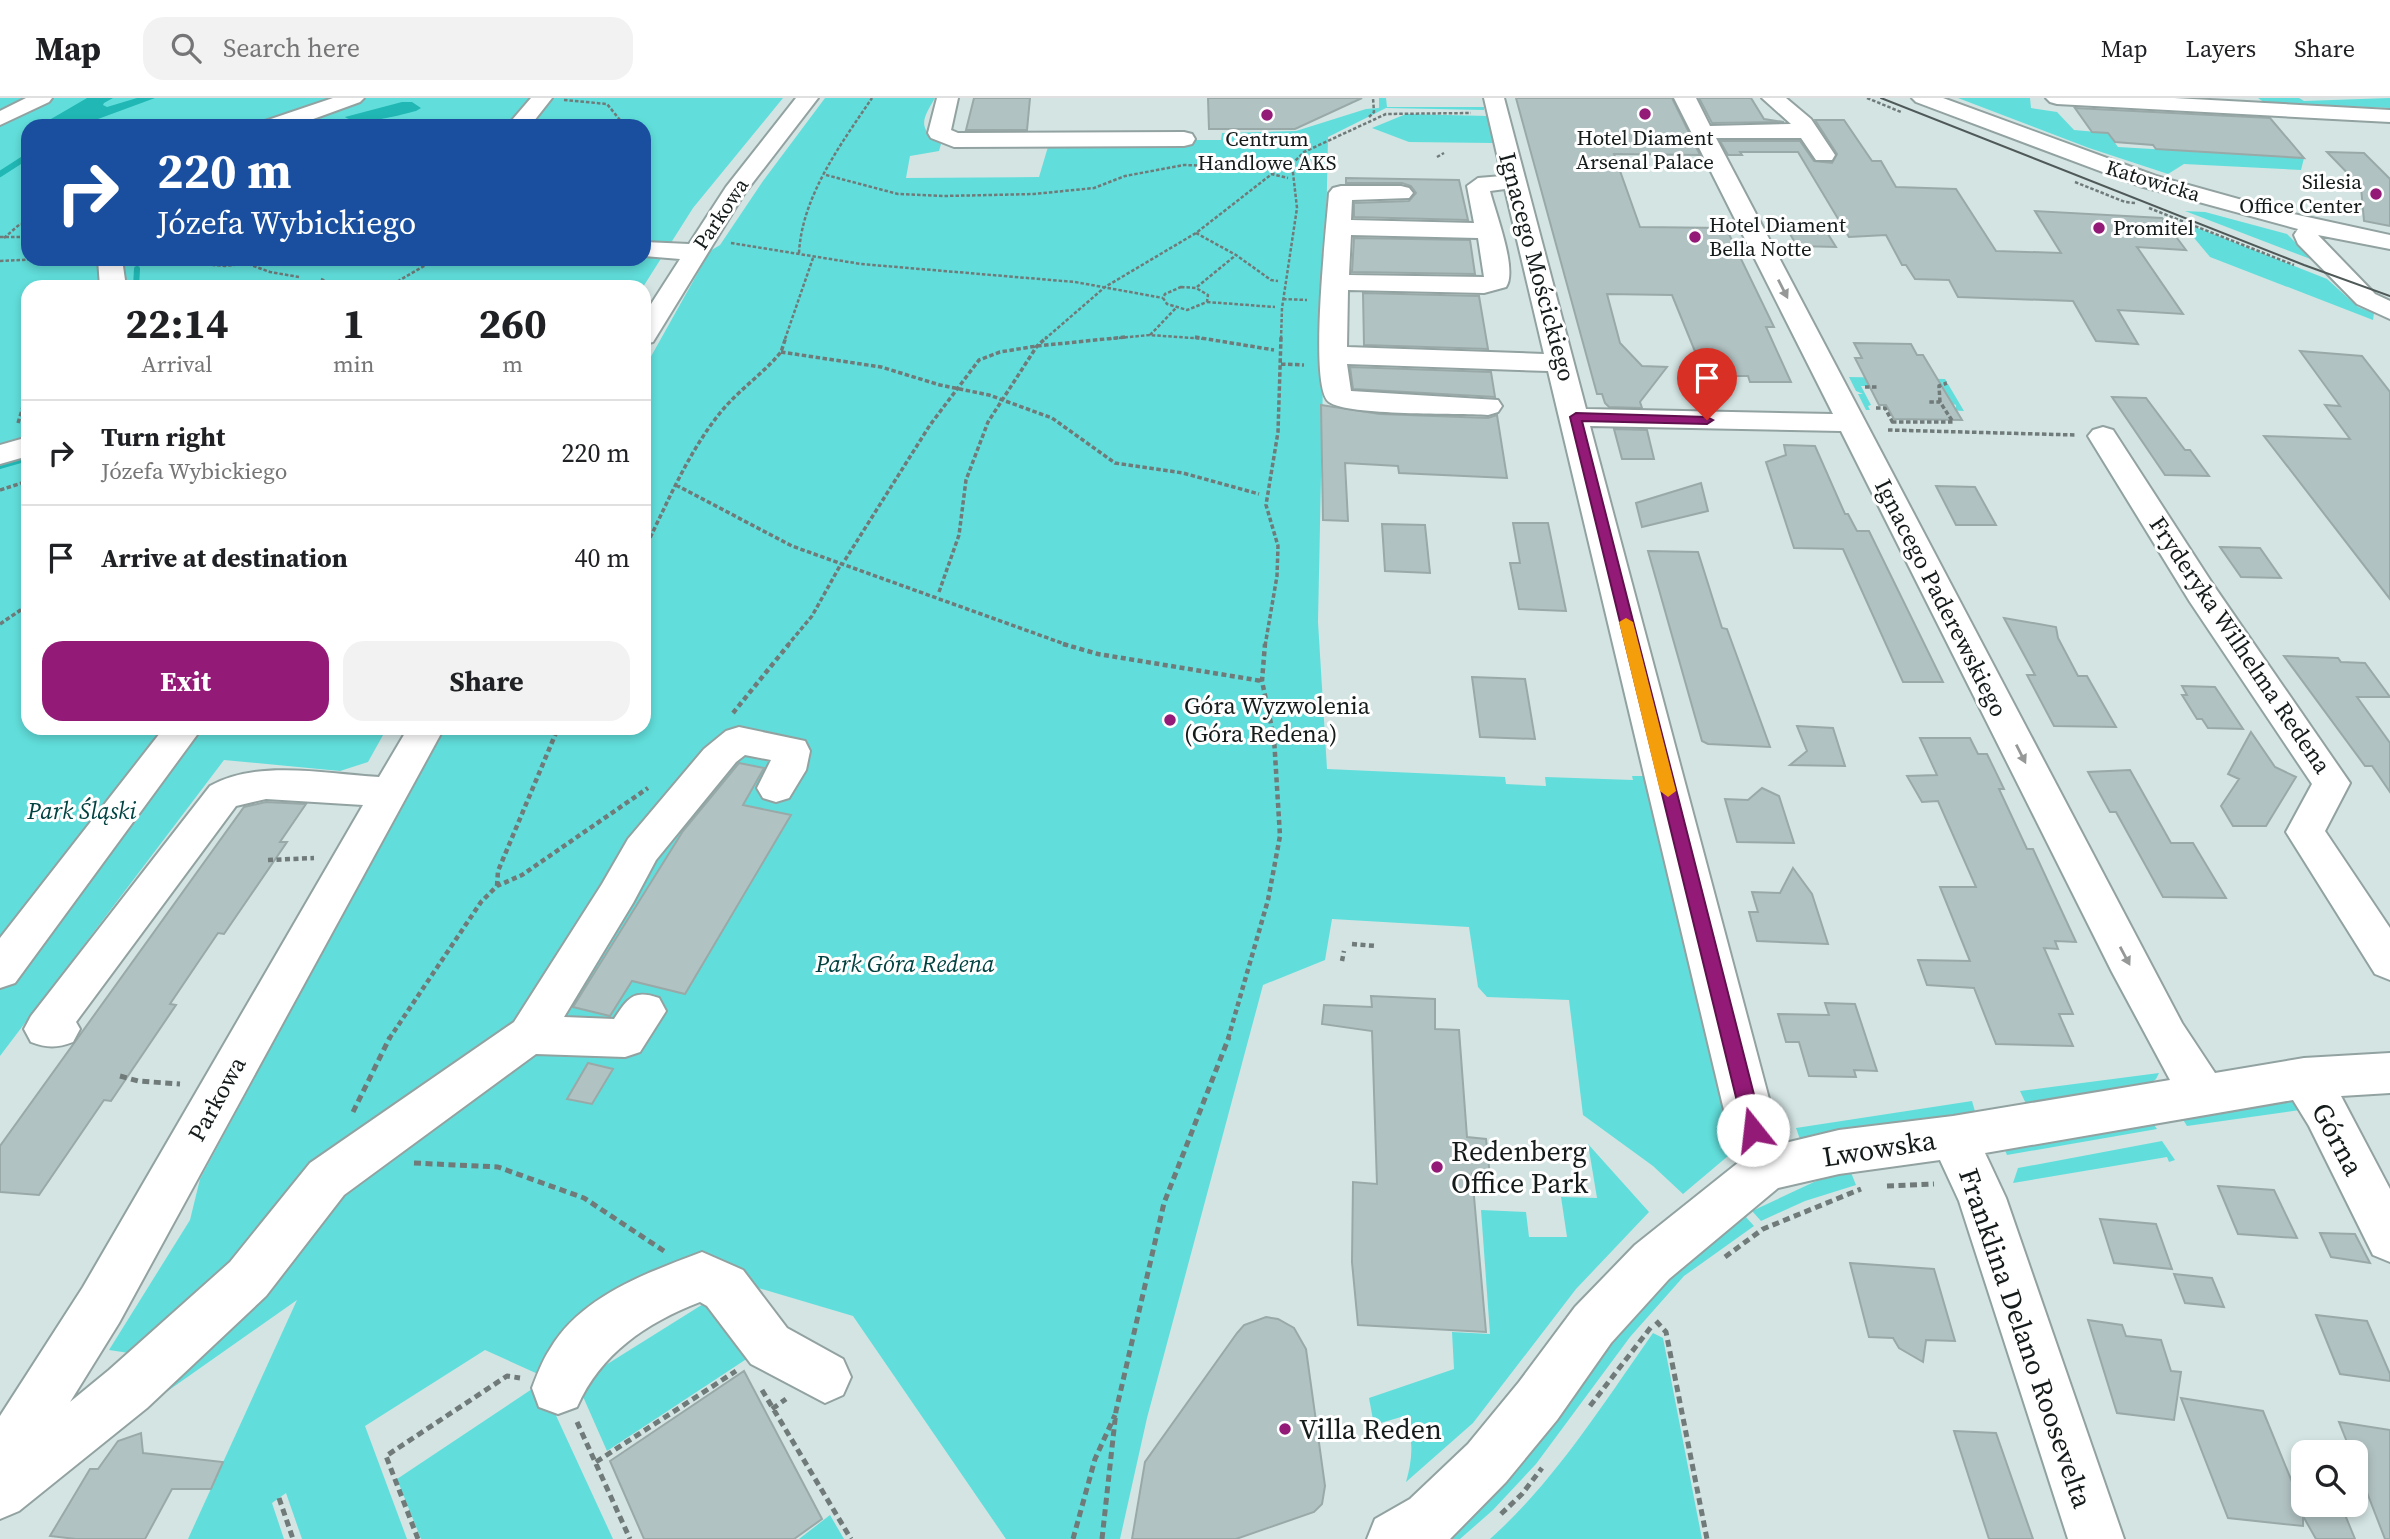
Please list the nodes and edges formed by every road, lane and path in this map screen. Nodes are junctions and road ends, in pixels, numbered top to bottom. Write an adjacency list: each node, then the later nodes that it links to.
1 (43, 98): 20 (street)
2 (353, 98): 17 (street)
3 (542, 98): 18 (street)
4 (553, 98): 19 (path)
5 (807, 98): 46 (street, Parkowa)
6 (872, 98): 31 (path)
7 (948, 98): 24 (street)
8 (1373, 98): 16 (path)
9 (1494, 98): 33 (street, Ignacego Mościckiego)
10 (1685, 98): 81 (street, Ignacego Paderewskiego, one-way to 81)
11 (1773, 98): 23 (street)
12 (1923, 98): 37 (street, Katowicka)
13 (2057, 98): 14 (street)
14 (2270, 110): 15 (street); 21 (street)
15 (2390, 116)
16 (1369, 117)
17 (294, 119)
18 (524, 119)
19 (619, 119)
20 (0, 120)
21 (2294, 130)
22 (1715, 131): 23 (street)
23 (1808, 131): 26 (street)
24 (1184, 139)
25 (1444, 153): 27 (path)
26 (1824, 155)
27 (1437, 157)
28 (1286, 163): 29 (path)
29 (1278, 168): 30 (path); 31 (path)
30 (1271, 174): 32 (path); 40 (path)
31 (826, 175): 47 (path)
32 (1288, 178)
33 (1516, 183): 39 (street); 72 (street, Ignacego Mościckiego)
34 (1401, 193): 38 (street)
35 (2138, 204): 60 (path)
36 (21, 225): 41 (path)
37 (2312, 226): 44 (street, Katowicka); 60 (street)
38 (1338, 227): 39 (street); 57 (street)
39 (1487, 231): 57 (street)
40 (1196, 233): 48 (path); 58 (path)
41 (3, 237): 42 (path)
42 (21, 237)
43 (720, 241): 47 (path)
44 (2390, 242)
45 (651, 249): 46 (street)
46 (695, 252): 66 (street, Parkowa)
47 (799, 253): 49 (path)
48 (1236, 255): 56 (path); 59 (path)
49 (813, 258): 58 (path); 70 (path)
50 (21, 260): 51 (path)
51 (0, 261)
52 (253, 266): 54 (path)
53 (424, 266): 55 (path)
54 (299, 277)
55 (400, 280)
56 (1278, 281)
57 (1336, 282): 71 (street)
58 (1105, 287): 61 (path); 68 (path)
59 (1196, 288): 61 (path); 62 (path)
60 (2356, 290): 65 (street)
61 (1163, 298): 64 (path)
62 (1207, 302): 63 (path); 64 (path)
63 (1275, 307)
64 (1176, 308): 67 (path)
65 (2390, 311)
66 (651, 324)
67 (1150, 335): 68 (path); 69 (path)
68 (1037, 346): 74 (path); 75 (path)
69 (1274, 350)
70 (781, 352): 74 (path); 87 (path)
71 (1334, 355): 72 (street); 78 (street)
72 (1562, 363): 79 (street, Ignacego Mościckiego)
73 (1947, 383): 77 (path)
74 (956, 389): 75 (path); 91 (path)
75 (1001, 399): 89 (path); 92 (path)
76 (1928, 402): 77 (path)
77 (1940, 402): 80 (path)
78 (1489, 406)
79 (1576, 417): 81 (street); 122 (street, Ignacego Mościckiego)
80 (1890, 419): 81 (path); 82 (path)
81 (1868, 420): 82 (path); 118 (street, Ignacego Paderewskiego, one-way to 118)
82 (1897, 430): 83 (path)
83 (2103, 436): 109 (street, Fryderyka Wilhelma Redena)
84 (21, 448): 85 (street)
85 (0, 454)
86 (21, 482): 88 (path)
87 (676, 485): 90 (path); 91 (path)
88 (0, 490)
89 (1259, 494)
90 (651, 536)
91 (843, 562): 95 (path); 135 (path)
92 (939, 592)
93 (21, 610): 94 (path)
94 (0, 624)
95 (729, 734): 100 (street); 113 (street)
96 (179, 735): 110 (street)
97 (422, 735): 101 (street, Parkowa)
98 (555, 735): 104 (path)
99 (655, 782): 104 (path)
100 (776, 788)
101 (390, 792): 112 (street); 138 (street, Parkowa)
102 (308, 858): 103 (path)
103 (268, 860)
104 (497, 886): 119 (path)
105 (1352, 944): 106 (path)
106 (1376, 946)
107 (1343, 951): 108 (path)
108 (1342, 961)
109 (2390, 962)
110 (0, 970)
111 (645, 1011): 113 (street)
112 (58, 1030)
113 (529, 1035): 139 (street)
114 (2390, 1073): 116 (street, Lwowska)
115 (120, 1076): 117 (path)
116 (2304, 1078): 118 (street, Lwowska); 125 (street, Górna)
117 (180, 1084)
118 (2204, 1095): 120 (street, Lwowska)
119 (349, 1123)
120 (1962, 1156): 122 (street, Lwowska); 123 (path); 150 (street, Franklina Delano Roosevelta)
121 (402, 1162): 127 (path)
122 (1765, 1169): 148 (street, Lwowska)
123 (1875, 1187)
124 (1864, 1188): 126 (path)
125 (2390, 1238)
126 (1720, 1261)
127 (702, 1277): 131 (street); 133 (street)
128 (1663, 1311): 129 (path)
129 (1656, 1321): 134 (path); 149 (path)
130 (748, 1363): 137 (path)
131 (825, 1377)
132 (760, 1386): 145 (path)
133 (558, 1388): 137 (path); 143 (path)
134 (1589, 1407)
135 (1116, 1411): 146 (path); 147 (path)
136 (1547, 1461): 141 (path)
137 (596, 1462): 144 (path)
138 (0, 1465)
139 (0, 1492)
140 (279, 1497): 142 (path)
141 (1494, 1521)
142 (293, 1539)
143 (418, 1539)
144 (630, 1539)
145 (851, 1539)
146 (1073, 1539)
147 (1102, 1539)
148 (1395, 1539)
149 (1707, 1539)
150 (2096, 1539)

